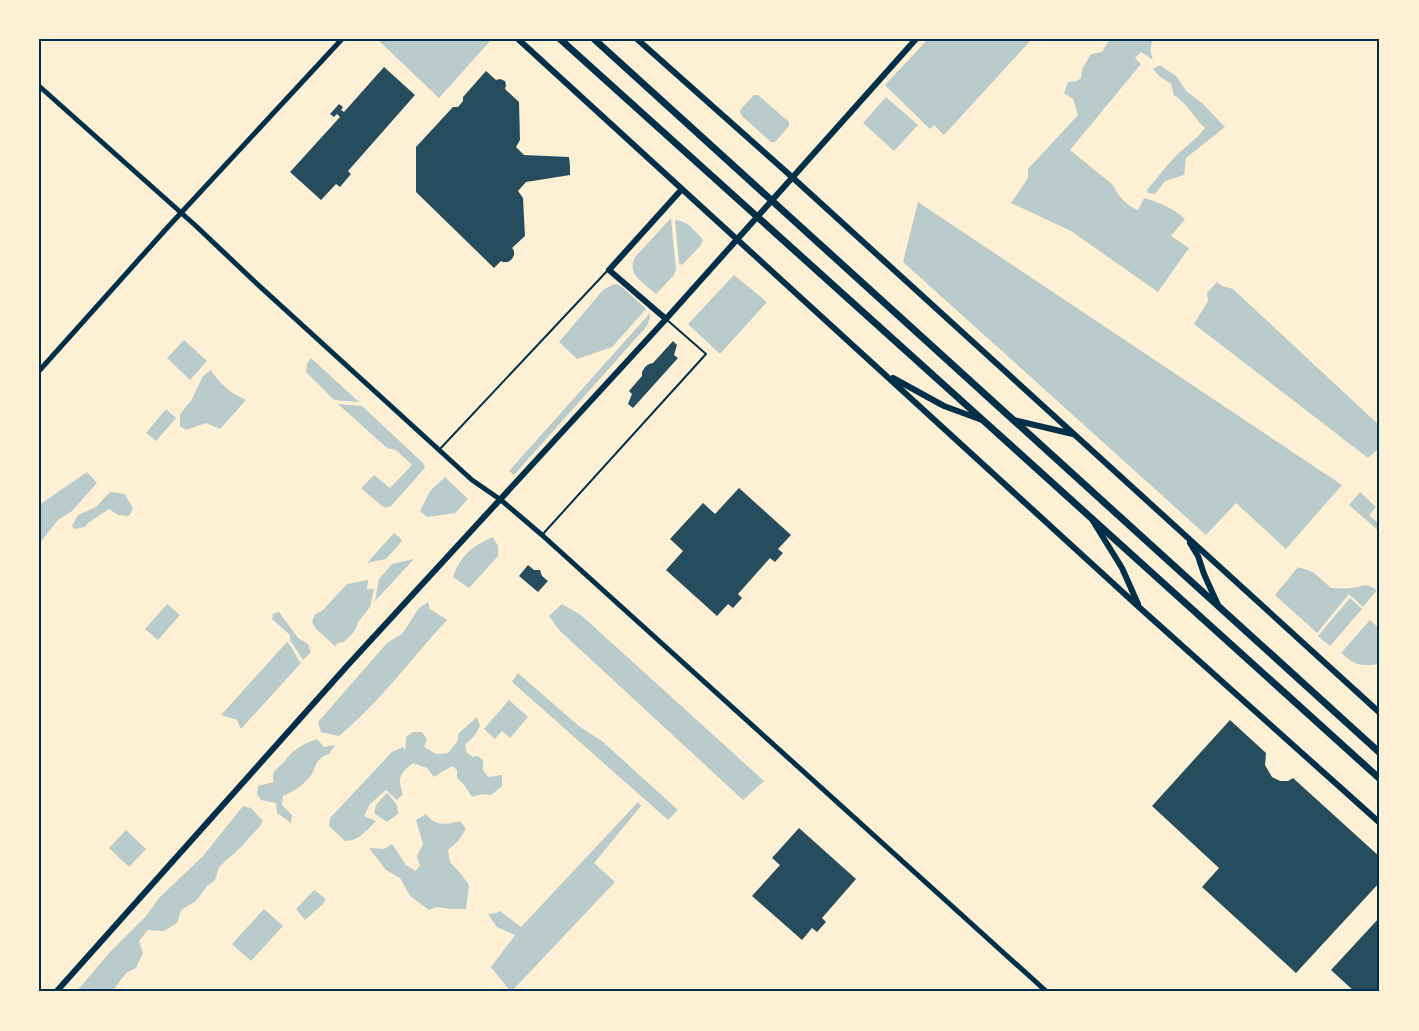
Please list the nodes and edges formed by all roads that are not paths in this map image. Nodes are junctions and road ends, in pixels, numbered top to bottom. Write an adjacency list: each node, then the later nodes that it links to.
1 (342, 39): 11 (street)
2 (518, 39): 9 (main road)
3 (560, 39): 12 (main road)
4 (594, 39): 10 (main road)
5 (637, 39): 8 (main road)
6 (916, 39): 8 (main road)
7 (39, 86): 11 (street)
8 (792, 177): 10 (main road); 20 (main road)
9 (682, 189): 13 (main road); 14 (main road)
10 (771, 201): 12 (main road); 18 (main road)
11 (182, 213): 16 (street); 21 (street)
12 (757, 217): 13 (main road); 19 (main road)
13 (737, 238): 15 (main road); 17 (main road)
14 (609, 270): 15 (main road); 21 (lane)
15 (666, 319): 22 (main road); 24 (lane)
16 (39, 371)
17 (882, 372): 19 (main road); 26 (main road)
18 (1012, 420): 20 (main road); 27 (main road)
19 (986, 422): 23 (main road)
20 (1074, 434): 25 (main road)
21 (439, 450): 22 (street)
22 (501, 500): 24 (street); 32 (main road)
23 (1091, 518): 26 (main road); 30 (main road)
24 (542, 535): 33 (street)
25 (1187, 537): 27 (main road); 28 (main road)
26 (1140, 608): 31 (main road)
27 (1220, 609): 29 (main road)
28 (1380, 713)
29 (1380, 753)
30 (1380, 779)
31 (1380, 823)
32 (56, 992)
33 (1047, 992)

